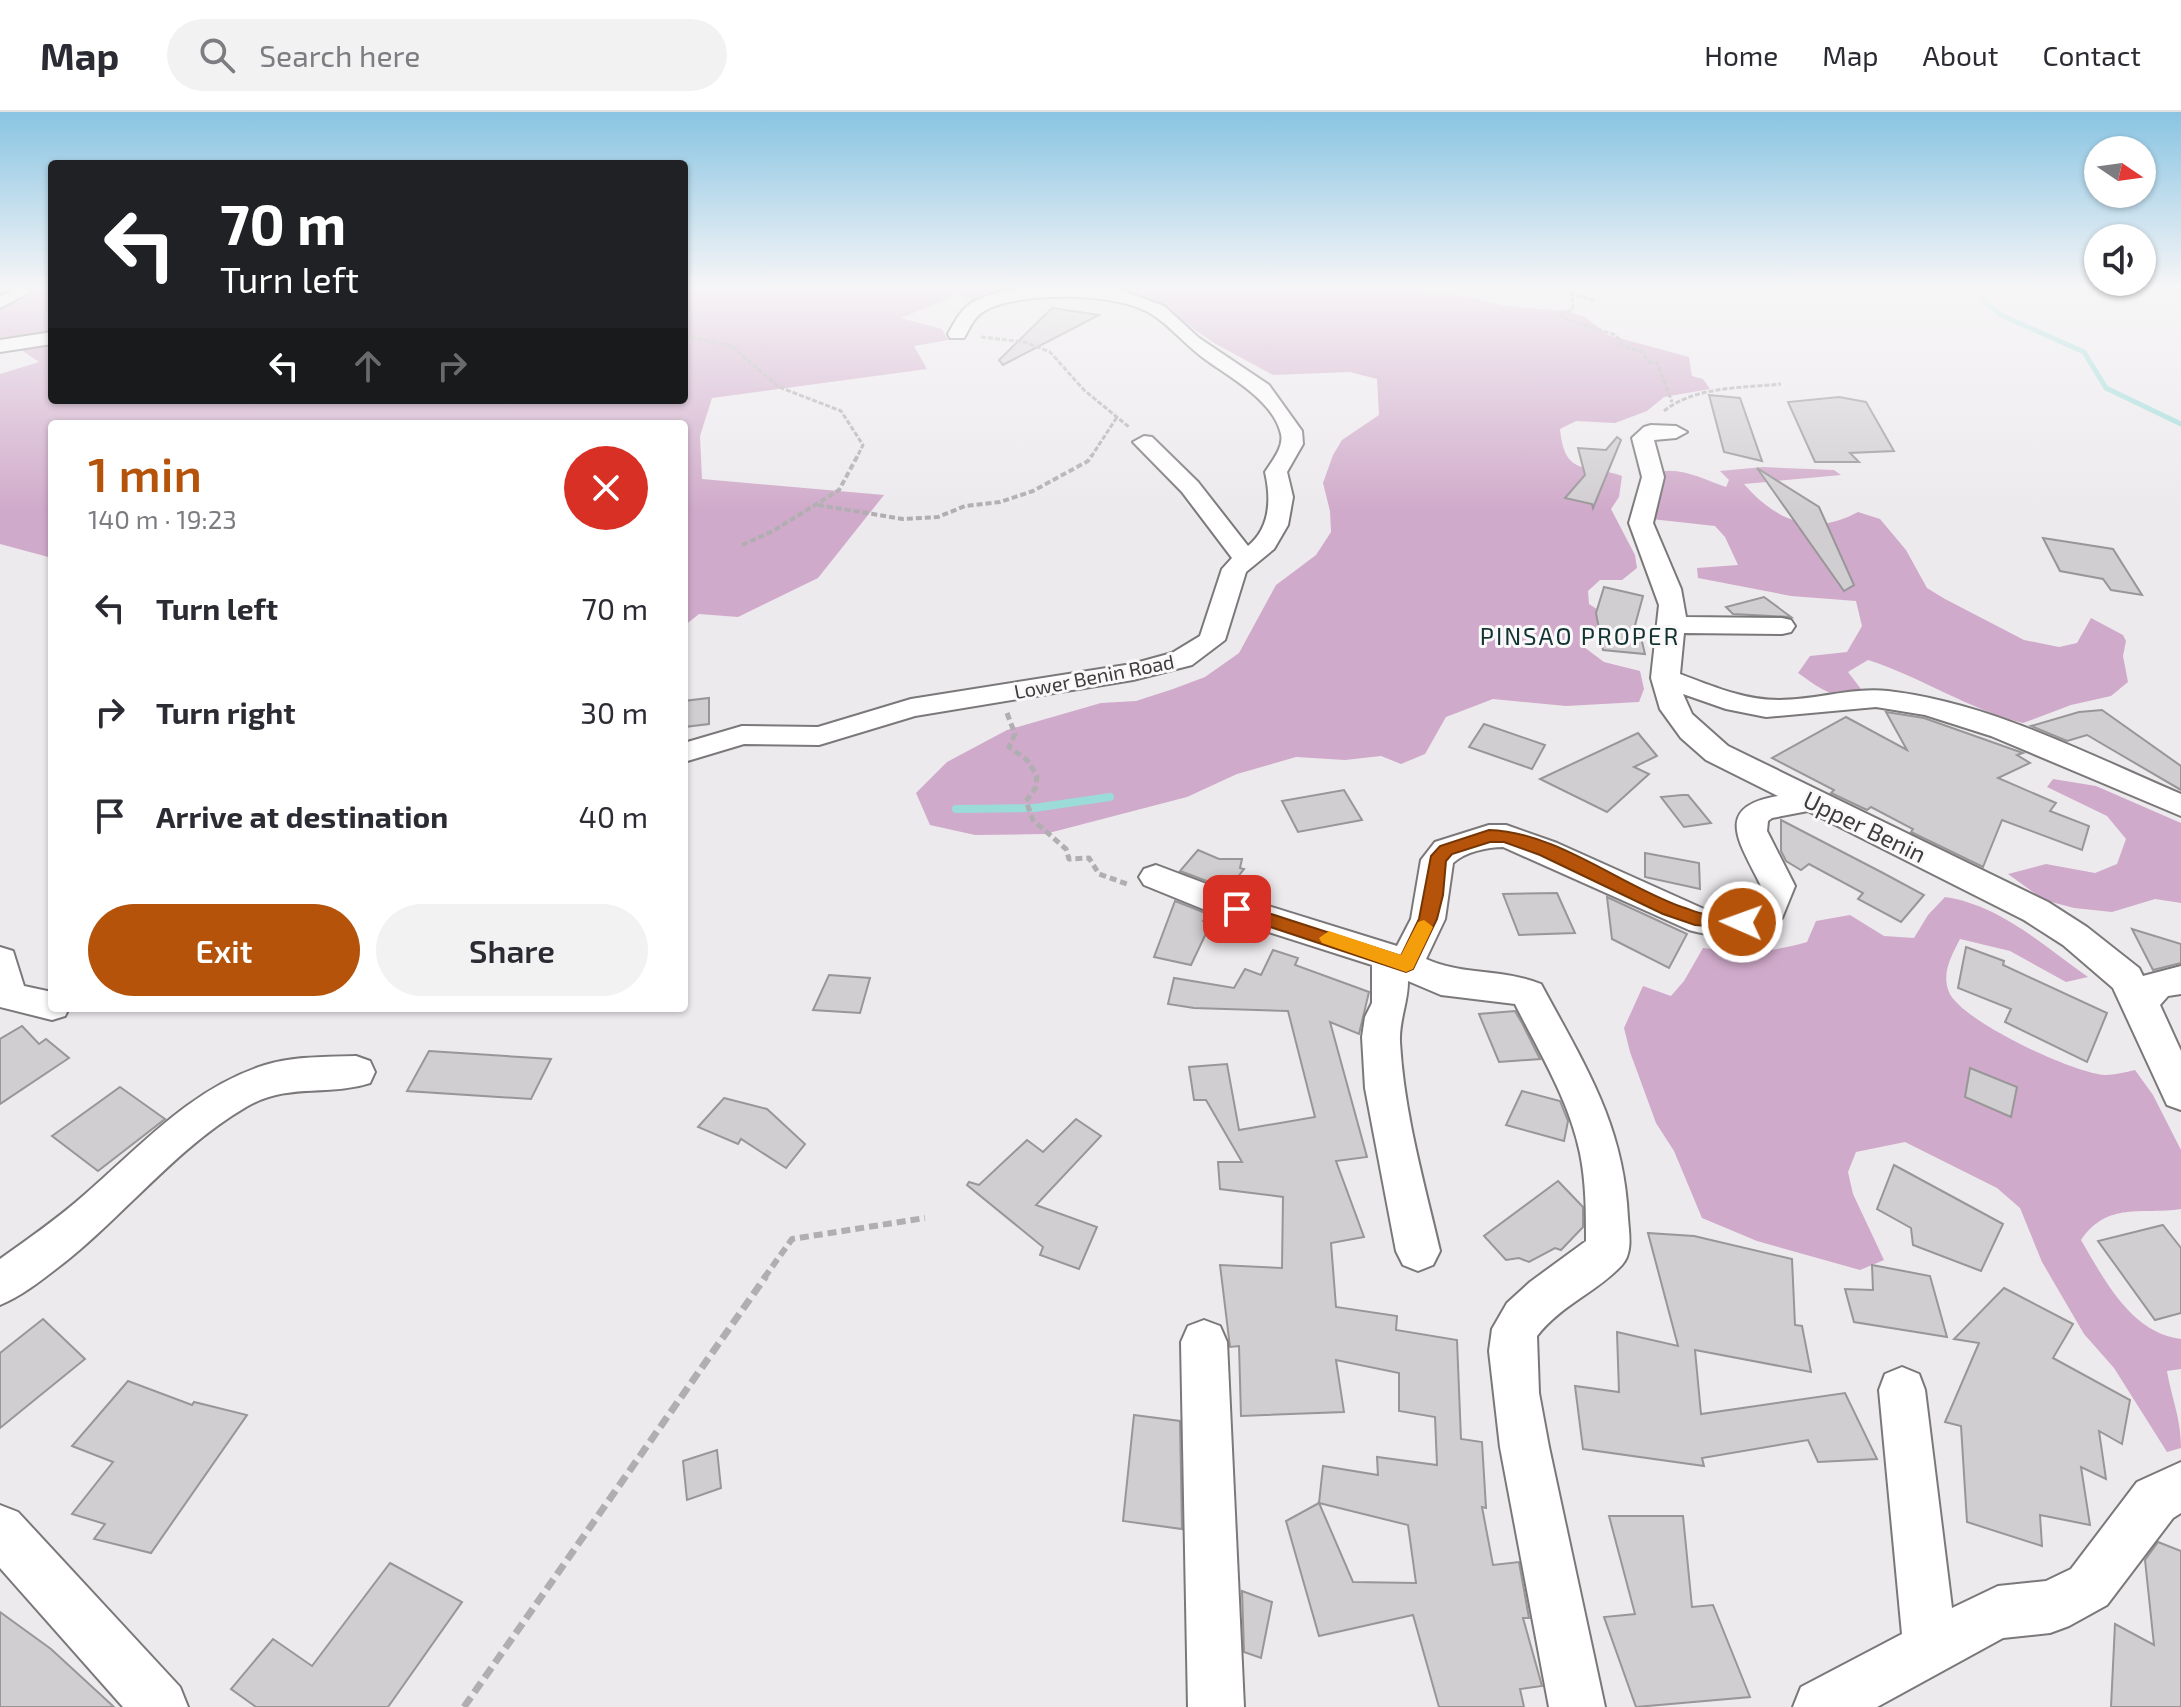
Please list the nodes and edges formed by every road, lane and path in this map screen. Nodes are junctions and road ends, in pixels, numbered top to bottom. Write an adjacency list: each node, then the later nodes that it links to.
1 (749, 361): 10 (path)
2 (1058, 361): 10 (path)
3 (1221, 361): 12 (street, Lower Benin Road)
4 (1649, 361): 6 (path)
5 (1781, 384): 6 (path)
6 (1672, 402): 7 (path)
7 (1651, 431): 8 (street); 13 (street, Upper Benin)
8 (1676, 432)
9 (1144, 442): 12 (street)
10 (817, 505): 11 (path)
11 (742, 545)
12 (1245, 558): 16 (street, Lower Benin Road)
13 (1672, 625): 14 (street); 15 (street, Upper Benin)
14 (1782, 626)
15 (1665, 678): 18 (street, Upper Benin); 19 (street)
16 (999, 694): 17 (street, Lower Benin Road); 20 (path)
17 (688, 752)
18 (1813, 800): 22 (street); 24 (street, Upper Benin)
19 (2181, 806)
20 (1156, 877): 22 (street)
21 (0, 960): 25 (street)
22 (1398, 961): 29 (street); 39 (street)
23 (2181, 980): 24 (street)
24 (2141, 1003): 27 (street, Upper Benin)
25 (48, 1005)
26 (356, 1072): 30 (street)
27 (2181, 1094)
28 (925, 1218): 37 (path)
29 (1418, 1251)
30 (0, 1284)
31 (1204, 1342): 38 (street)
32 (1902, 1390): 35 (street)
33 (2181, 1487): 35 (street)
34 (0, 1530): 36 (street)
35 (1930, 1650): 40 (street)
36 (160, 1707)
37 (464, 1707)
38 (1216, 1707)
39 (1577, 1707)
40 (1821, 1707)

